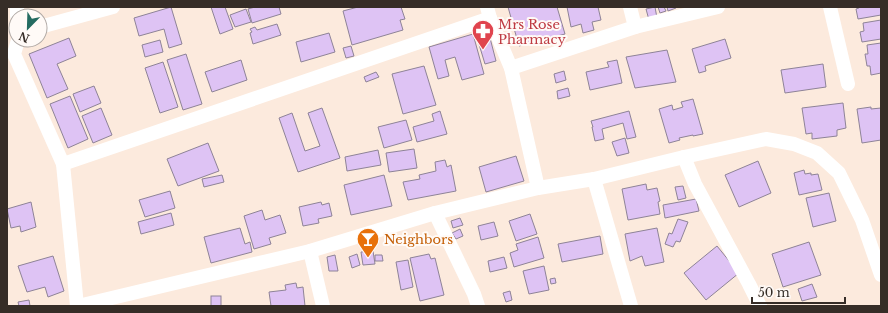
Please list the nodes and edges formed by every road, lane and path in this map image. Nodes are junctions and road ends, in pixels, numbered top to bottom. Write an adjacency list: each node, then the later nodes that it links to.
1 (113, 7): 6 (street)
2 (630, 7): 7 (street)
3 (718, 7): 7 (street)
4 (830, 7): 10 (street)
5 (489, 12): 9 (street); 12 (street)
6 (48, 25)
7 (635, 27): 9 (street)
8 (11, 55): 12 (street)
9 (510, 68): 14 (street)
10 (848, 84)
11 (684, 157): 13 (street); 17 (street); 22 (street)
12 (63, 164): 18 (street)
13 (594, 179): 14 (street); 21 (street)
14 (538, 188): 15 (street)
15 (435, 213): 16 (street); 20 (street)
16 (310, 251): 18 (street); 19 (street)
17 (881, 275)
18 (77, 306)
19 (323, 306)
20 (478, 306)
21 (631, 306)
22 (760, 306)

